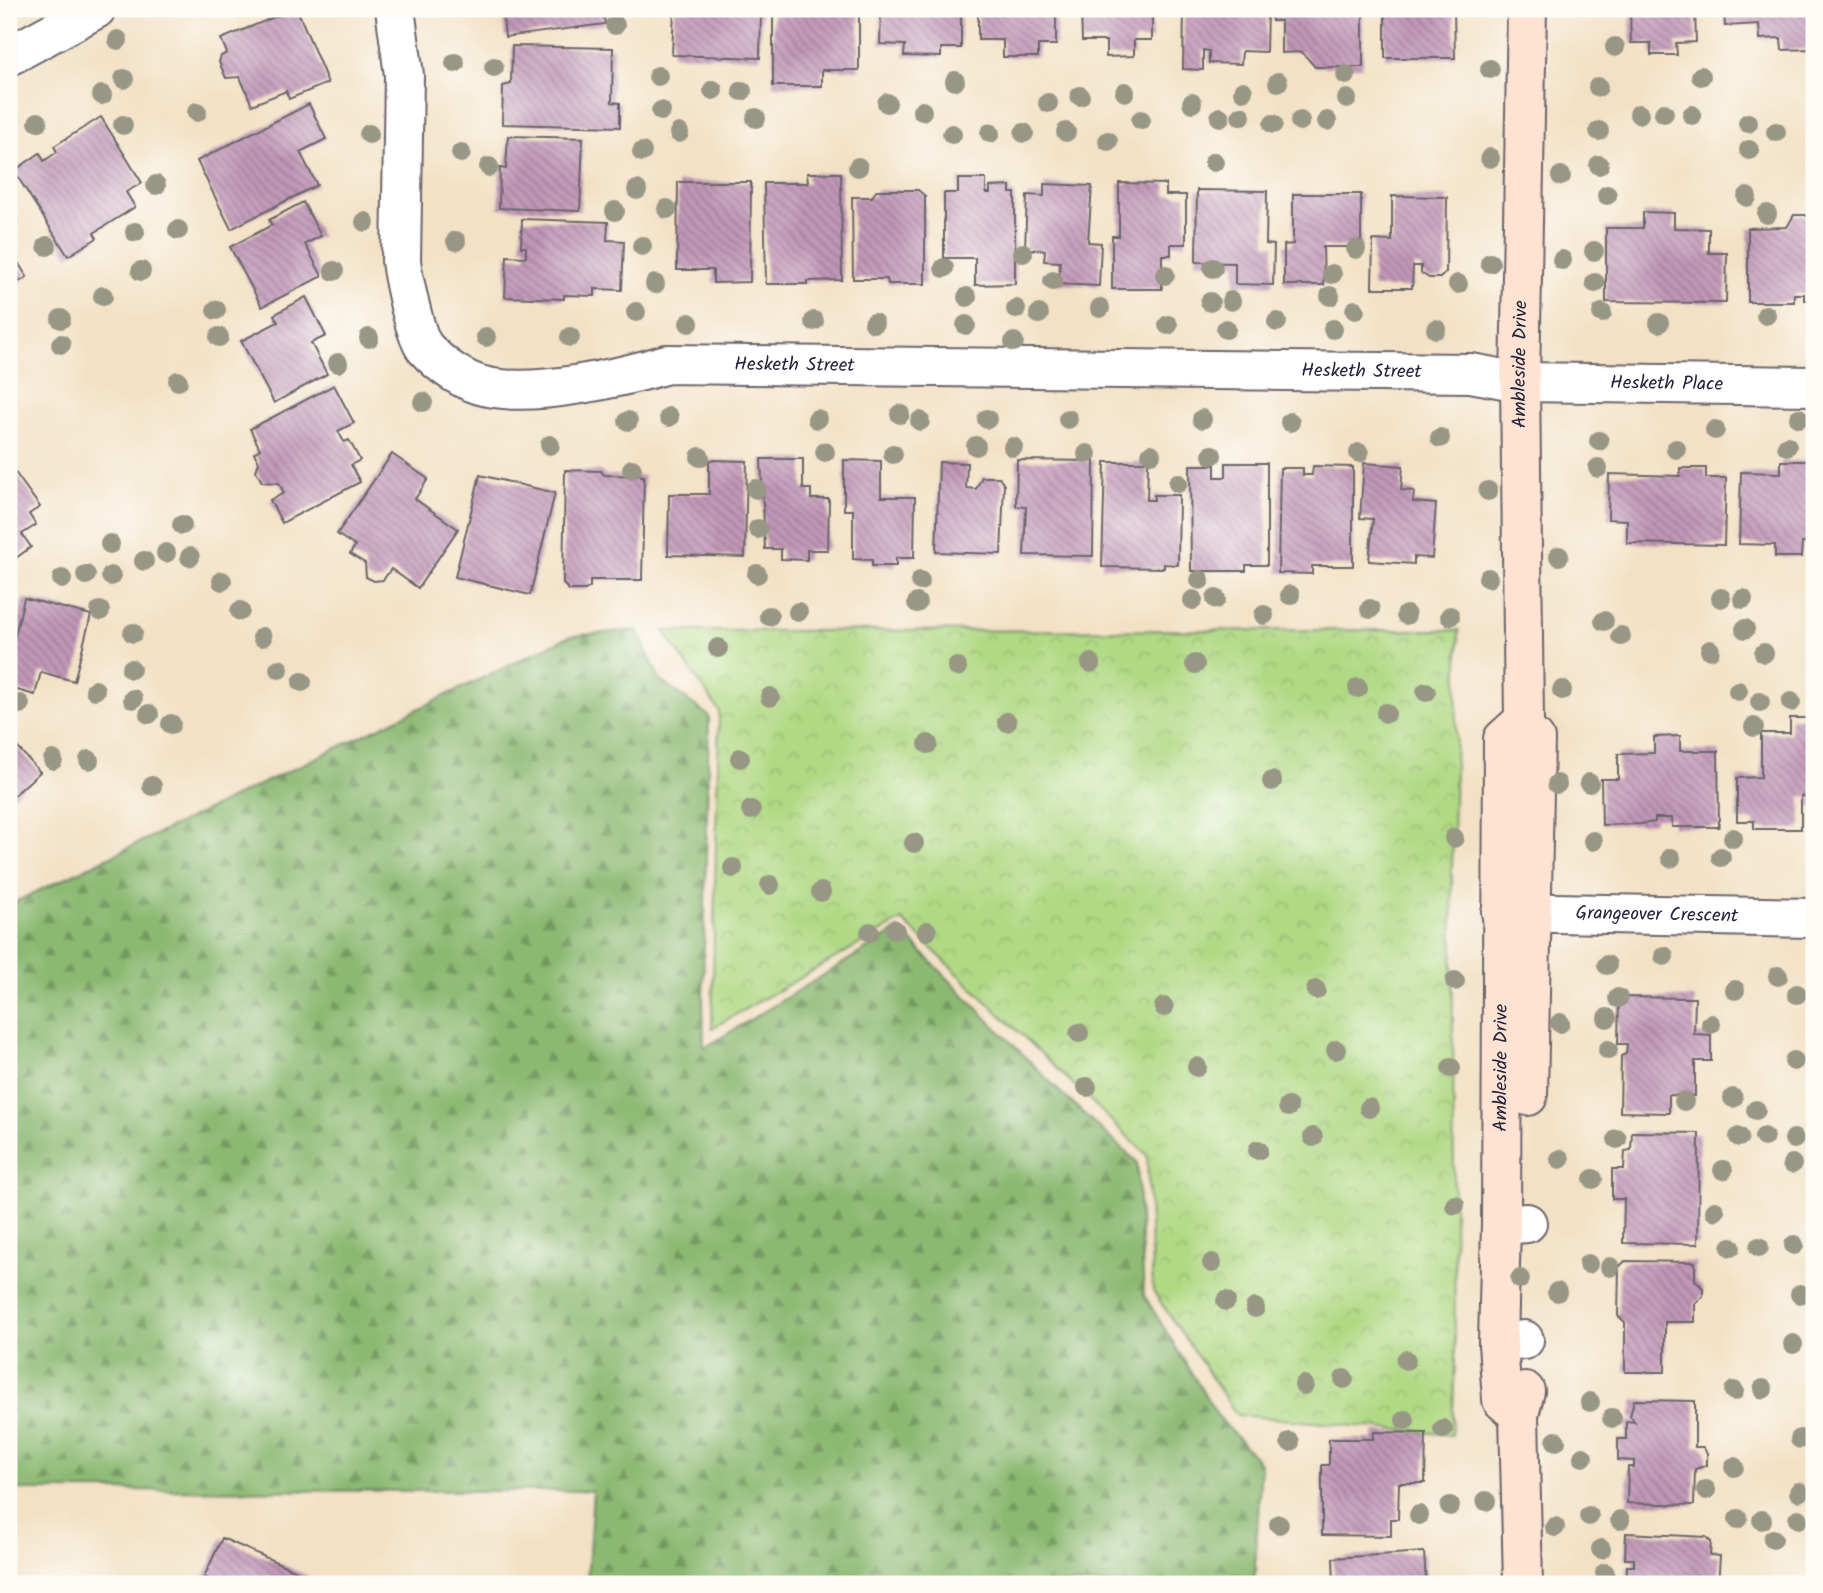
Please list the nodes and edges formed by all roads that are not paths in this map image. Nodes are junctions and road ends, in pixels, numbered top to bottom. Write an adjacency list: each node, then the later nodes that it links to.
1 (96, 9): 4 (street)
2 (396, 9): 5 (street, Hesketh Street)
3 (1527, 9): 5 (street, Ambleside Drive)
4 (9, 56)
5 (1520, 382): 6 (street, Hesketh Place); 7 (street, Ambleside Drive)
6 (1814, 386)
7 (1517, 913): 8 (street, Grangeover Crescent); 9 (street, Ambleside Drive)
8 (1814, 918)
9 (1523, 1584)

